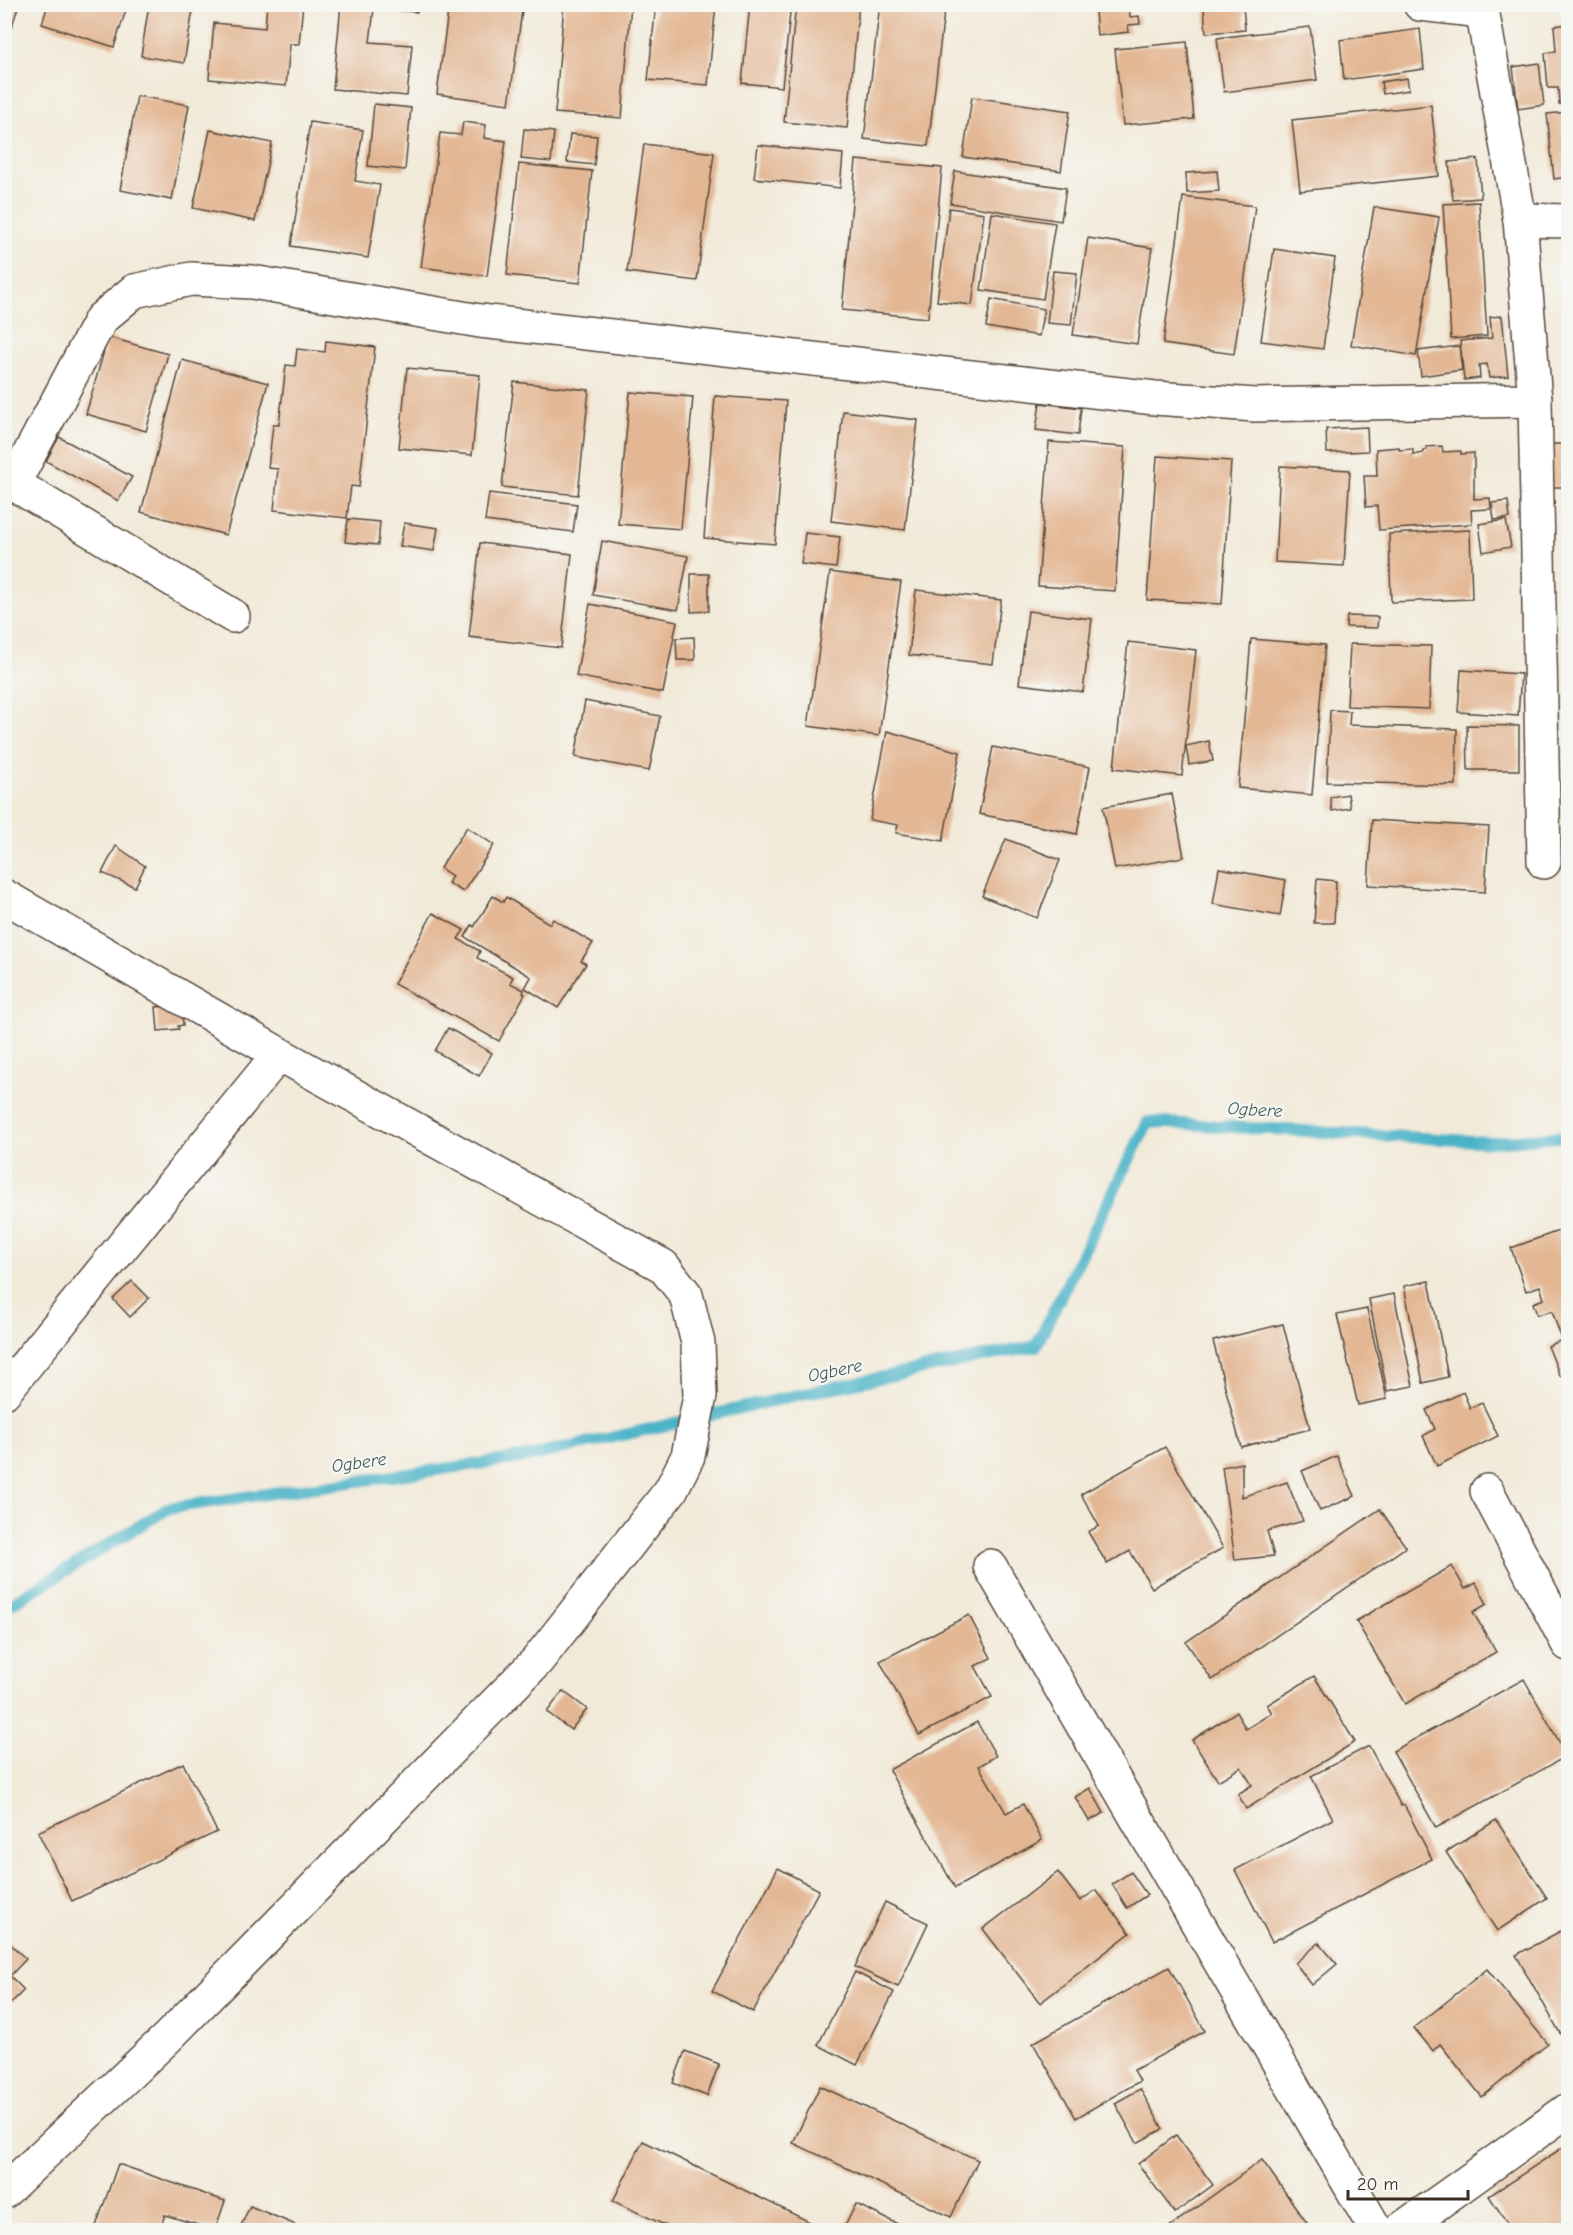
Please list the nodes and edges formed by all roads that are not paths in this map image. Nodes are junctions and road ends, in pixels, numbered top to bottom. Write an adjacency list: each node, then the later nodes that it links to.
1 (1420, 4): 2 (street)
2 (1481, 8): 3 (street)
3 (1520, 220): 4 (street); 5 (street)
4 (1569, 221)
5 (1535, 400): 6 (street); 8 (street)
6 (9, 480): 7 (street)
7 (233, 616)
8 (1544, 862)
9 (4, 896): 10 (street)
10 (279, 1054): 11 (street); 16 (street)
11 (4, 1392)
12 (1487, 1491): 14 (street)
13 (990, 1566): 17 (street)
14 (1569, 1644)
15 (1569, 2110): 18 (street)
16 (4, 2192)
17 (1376, 2230)
18 (1400, 2230)

